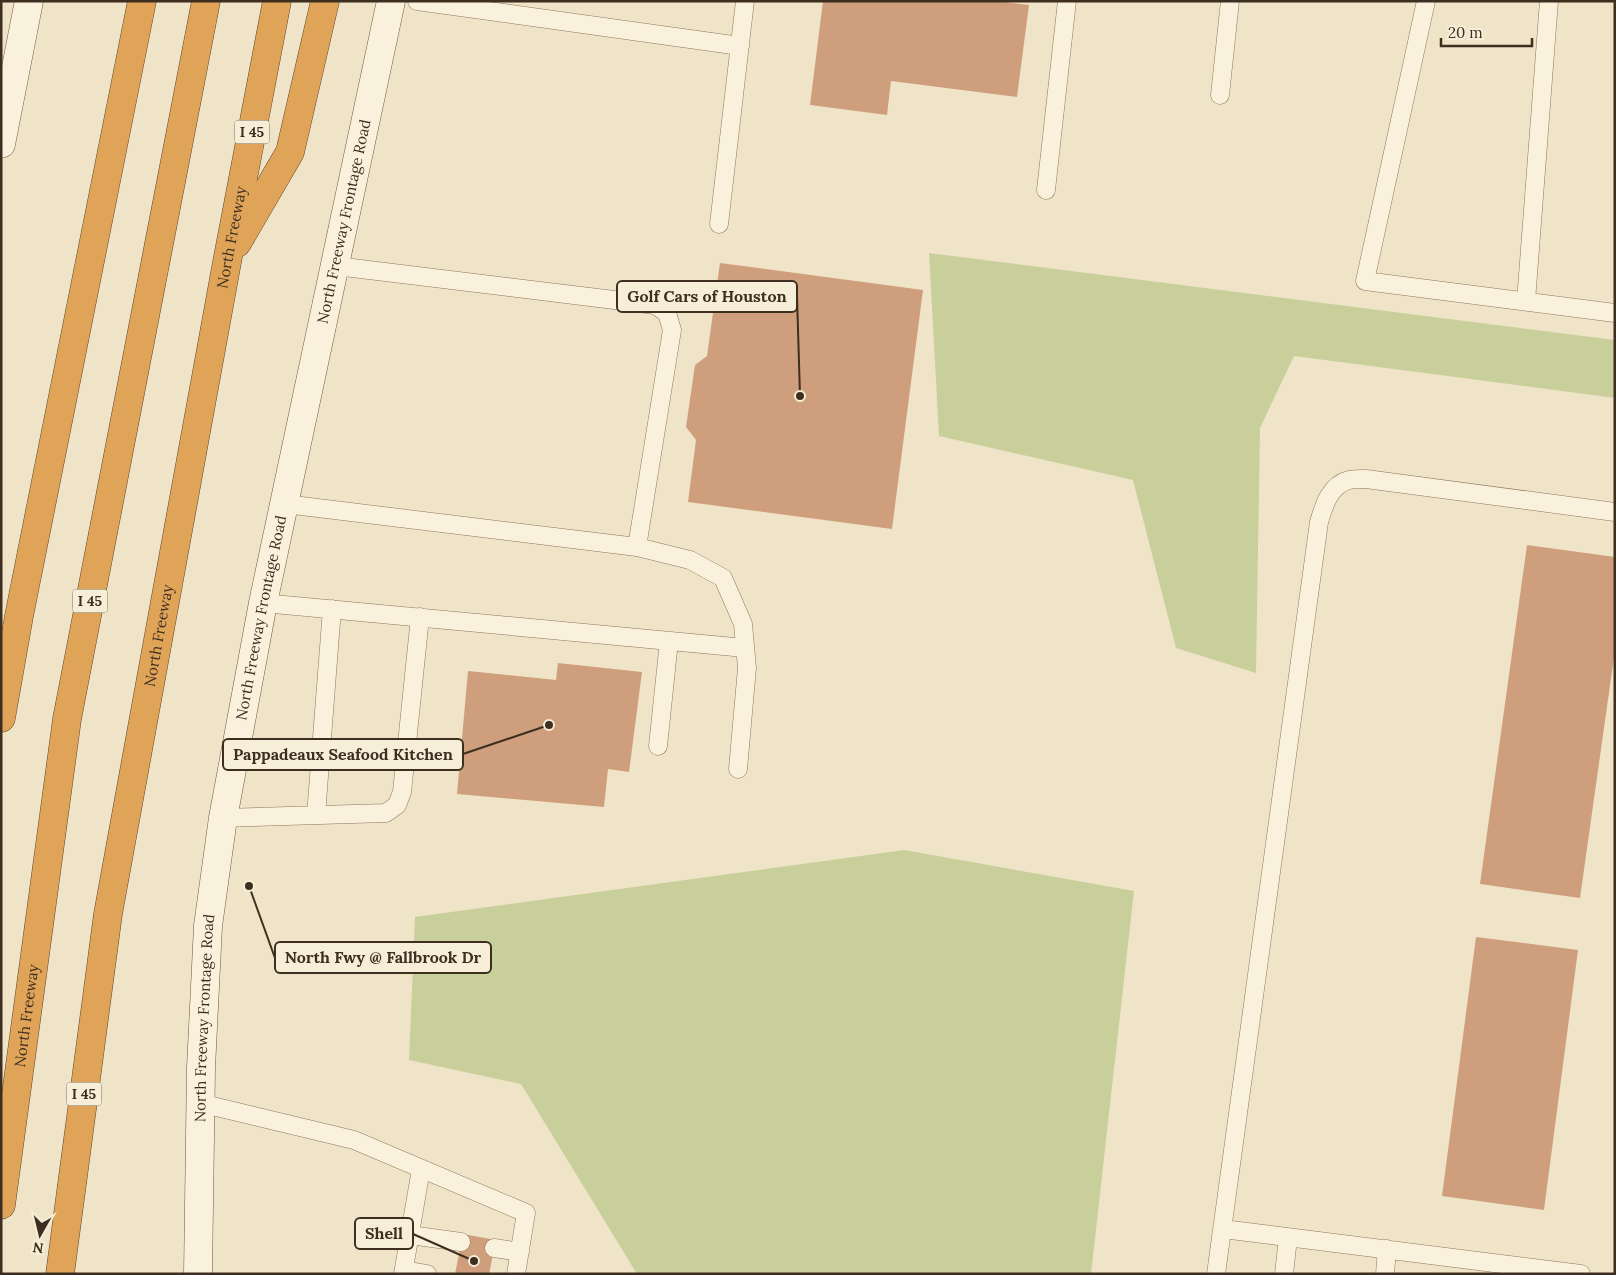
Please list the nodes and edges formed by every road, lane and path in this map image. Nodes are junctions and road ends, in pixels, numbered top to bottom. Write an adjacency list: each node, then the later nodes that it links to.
1 (29, 1): 15 (main road)
2 (142, 1): 27 (highway)
3 (206, 1): 39 (highway, North Freeway / I 45)
4 (278, 1): 18 (highway, North Freeway / I 45)
5 (325, 1): 18 (highway)
6 (391, 1): 19 (main road, North Freeway Frontage Road)
7 (418, 1): 13 (lane)
8 (745, 1): 13 (lane)
9 (1067, 1): 16 (lane)
10 (1230, 1): 14 (lane)
11 (1426, 1): 20 (lane)
12 (1549, 1): 20 (lane)
13 (740, 46): 17 (lane)
14 (1220, 95)
15 (1, 144)
16 (1046, 190)
17 (719, 224)
18 (227, 262): 48 (highway, North Freeway / I 45)
19 (336, 266): 22 (main road, North Freeway Frontage Road); 24 (lane)
20 (1526, 301): 21 (lane)
21 (1615, 313)
22 (285, 504): 24 (lane); 25 (main road, North Freeway Frontage Road)
23 (1615, 512): 40 (lane)
24 (637, 547): 30 (lane)
25 (264, 602): 26 (lane); 36 (main road, North Freeway Frontage Road)
26 (332, 609): 28 (lane); 35 (lane)
27 (19, 616): 31 (highway); 32 (highway)
28 (420, 617): 29 (lane); 35 (lane)
29 (669, 641): 30 (lane); 33 (lane)
30 (745, 648): 34 (lane)
31 (1, 649)
32 (1, 718)
33 (658, 746)
34 (738, 769)
35 (316, 815): 36 (lane)
36 (223, 818): 37 (main road, North Freeway Frontage Road)
37 (200, 1103): 38 (lane); 49 (main road, North Freeway Frontage Road)
38 (421, 1169): 41 (lane); 46 (lane)
39 (1, 1205)
40 (1223, 1229): 42 (lane); 52 (lane)
41 (410, 1235): 43 (lane); 47 (lane)
42 (1288, 1238): 45 (lane); 53 (lane)
43 (461, 1242)
44 (494, 1248): 46 (lane)
45 (1387, 1250): 54 (lane); 55 (lane)
46 (520, 1252): 51 (lane)
47 (404, 1272): 50 (lane)
48 (60, 1274)
49 (198, 1274)
50 (427, 1274)
51 (516, 1274)
52 (1216, 1274)
53 (1284, 1274)
54 (1385, 1274)
55 (1581, 1274)

